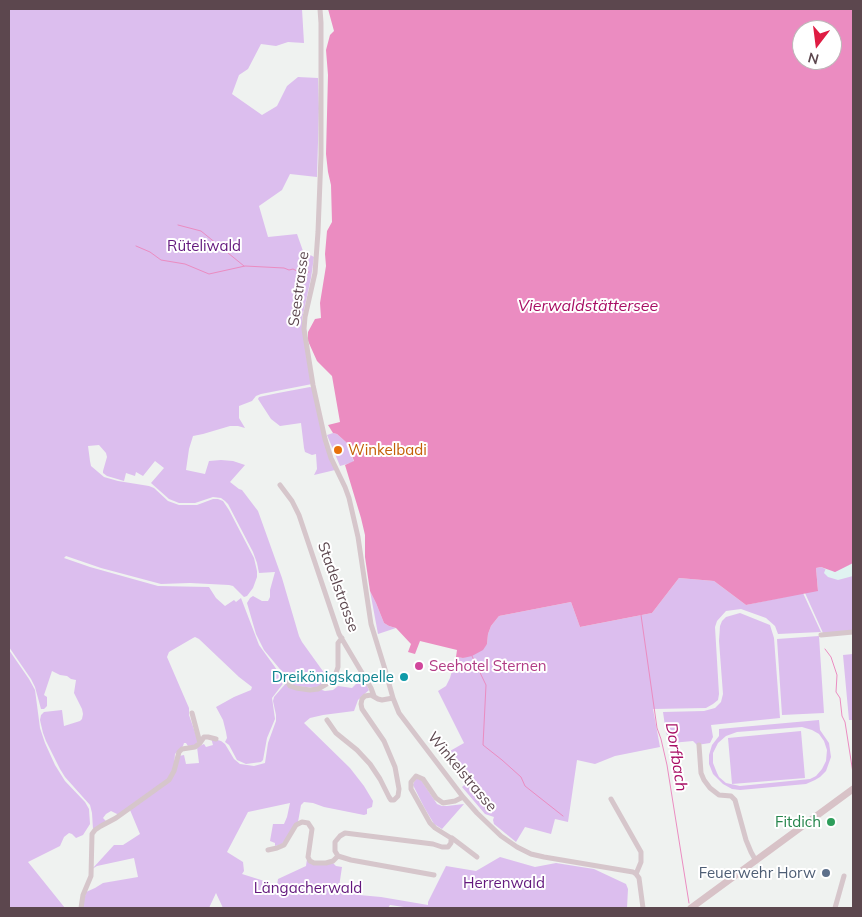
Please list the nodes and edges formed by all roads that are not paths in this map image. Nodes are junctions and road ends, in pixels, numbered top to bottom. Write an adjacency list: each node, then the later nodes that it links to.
1 (320, 9): 8 (street, Seestrasse)
2 (280, 485): 5 (street, Stadelstrasse)
3 (853, 632): 4 (street)
4 (821, 635)
5 (342, 638): 6 (street); 7 (street, Stadelstrasse)
6 (286, 681)
7 (374, 696): 8 (street); 10 (street)
8 (393, 698): 15 (street, Winkelstrasse)
9 (192, 713): 12 (street)
10 (327, 720)
11 (216, 738): 12 (street)
12 (200, 743): 25 (street)
13 (699, 745): 21 (street)
14 (853, 789): 21 (main road)
15 (463, 797): 17 (street); 23 (street, Winkelstrasse)
16 (611, 799): 23 (street)
17 (451, 838): 19 (street); 20 (street)
18 (268, 850): 19 (street)
19 (338, 856): 22 (street)
20 (477, 858)
21 (756, 861): 27 (main road)
22 (434, 874)
23 (636, 874): 26 (street)
24 (844, 876): 28 (street)
25 (81, 908)
26 (643, 908)
27 (691, 908)
28 (835, 908)

